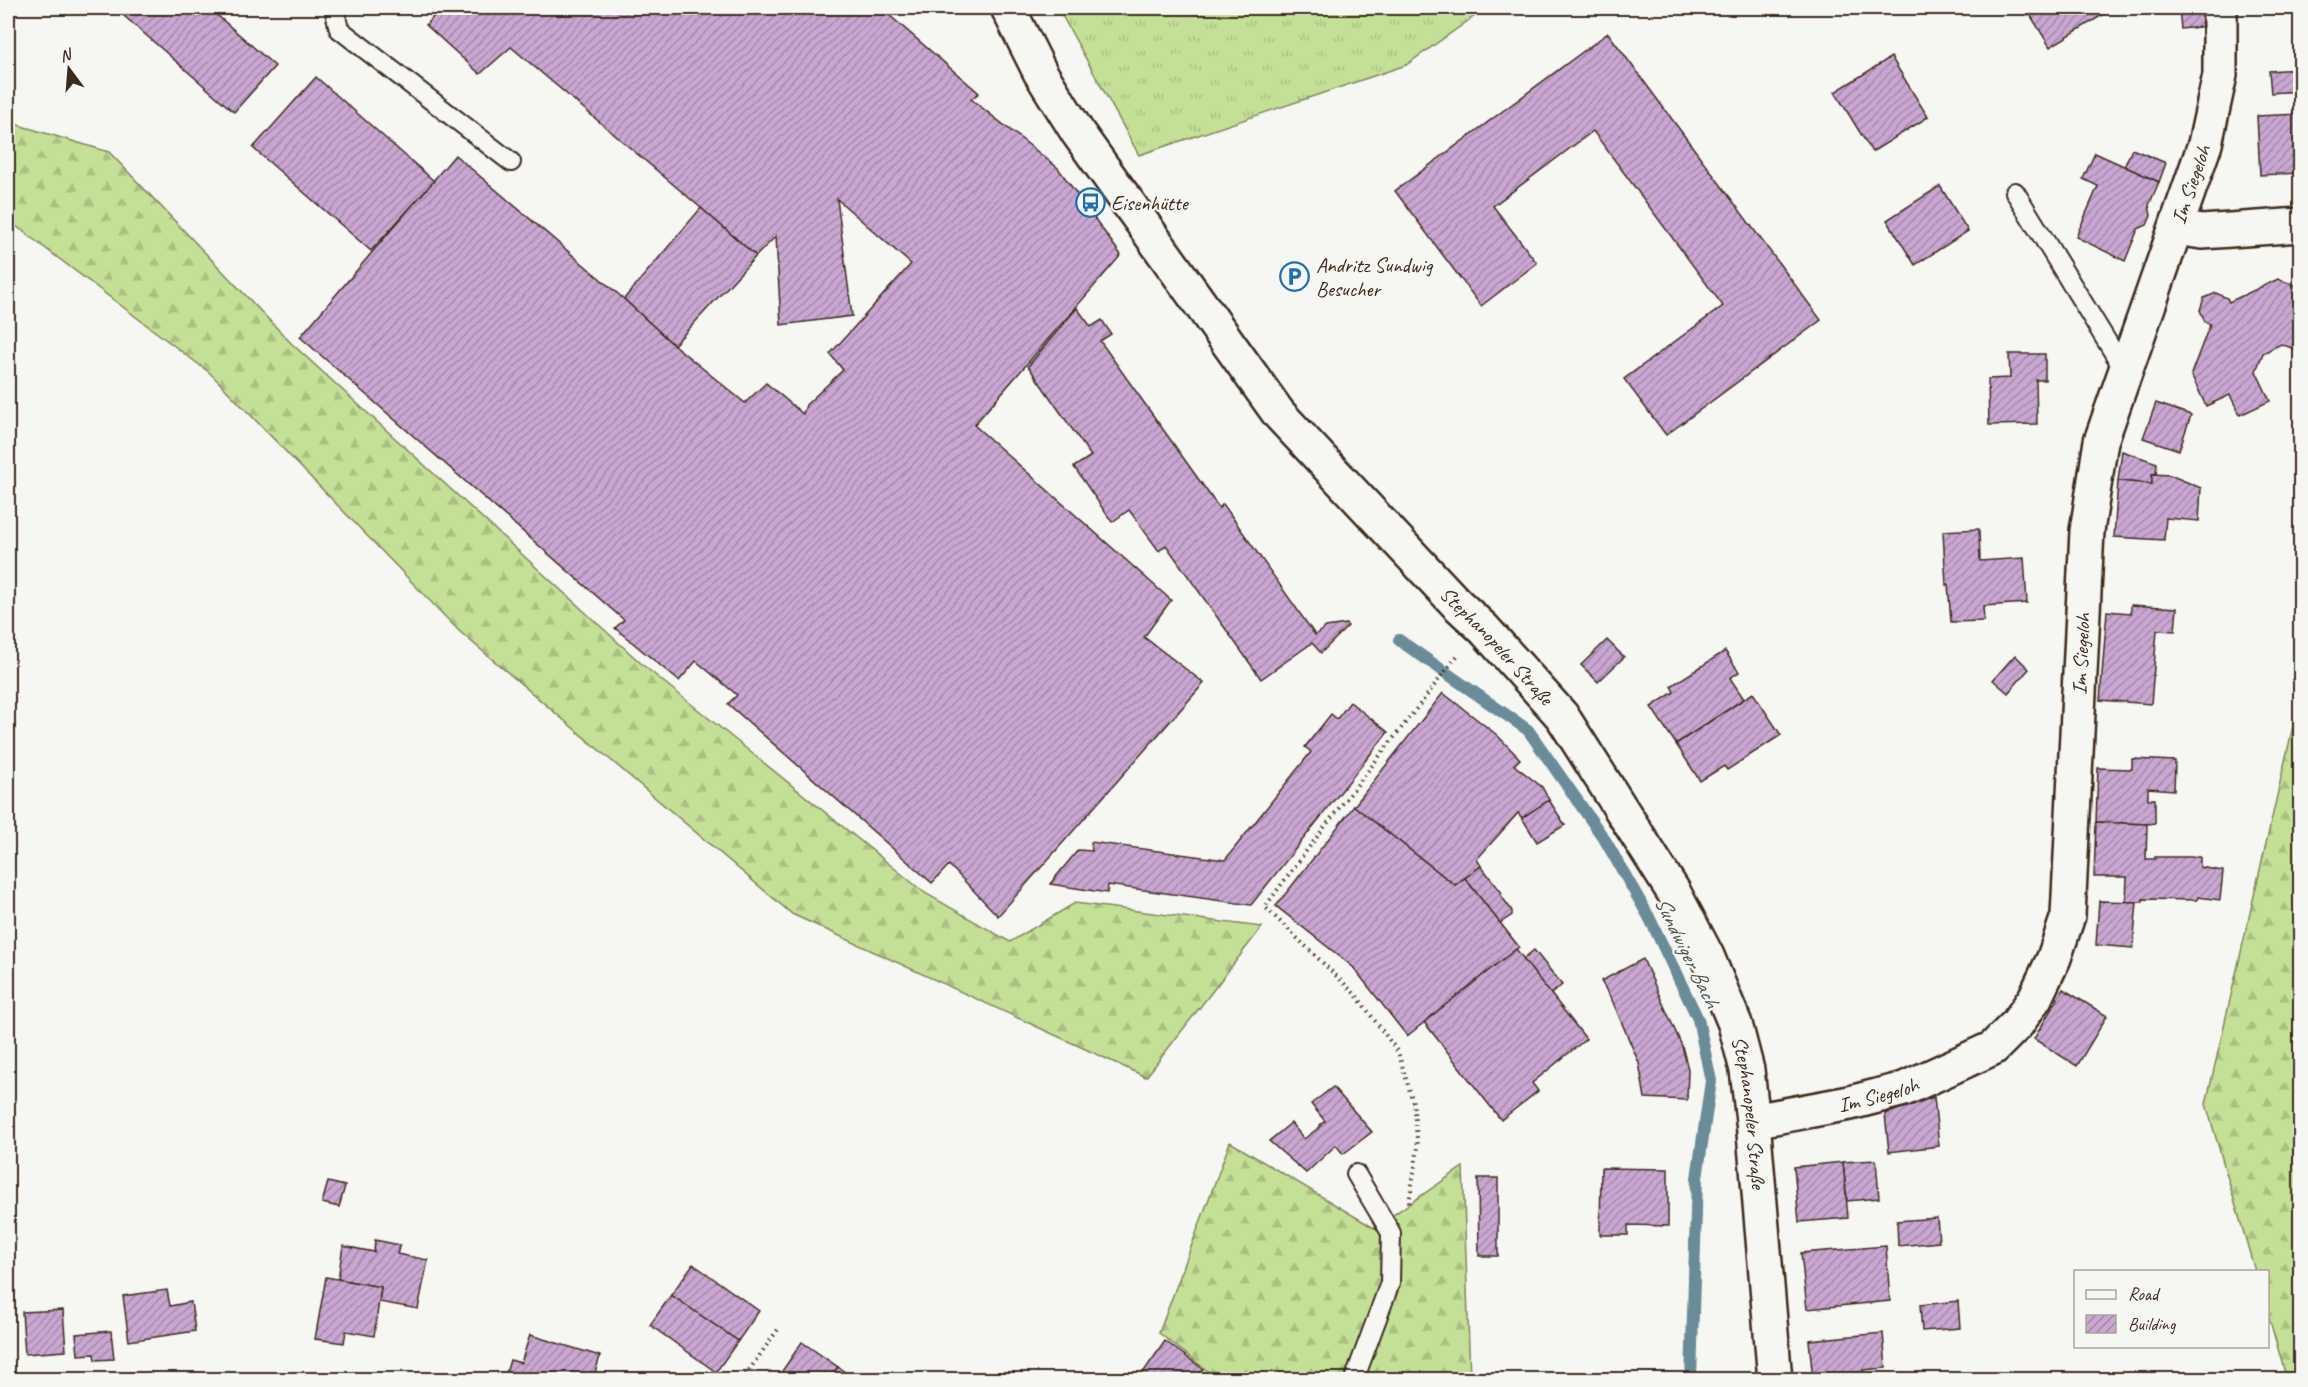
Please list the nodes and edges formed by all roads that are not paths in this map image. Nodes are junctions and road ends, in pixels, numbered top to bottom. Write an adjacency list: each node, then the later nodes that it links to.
1 (334, 8): 4 (lane)
2 (1008, 8): 9 (street, Stephanopeler Straße)
3 (2220, 8): 7 (street, Im Siegeloh)
4 (511, 162)
5 (2015, 192): 8 (lane)
6 (2301, 225): 7 (street)
7 (2176, 228): 8 (street, Im Siegeloh)
8 (2125, 371): 9 (street, Im Siegeloh)
9 (1754, 1122): 12 (street, Stephanopeler Straße)
10 (1356, 1174): 11 (lane)
11 (1354, 1380)
12 (1775, 1380)

